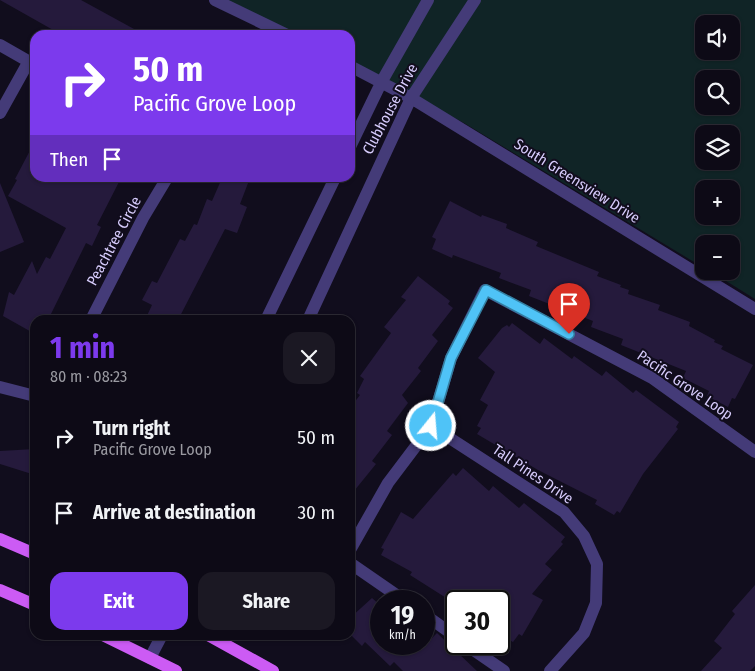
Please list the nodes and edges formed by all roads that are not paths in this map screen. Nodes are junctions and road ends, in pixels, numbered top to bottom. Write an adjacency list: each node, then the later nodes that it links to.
1 (215, 0): 4 (street)
2 (428, 0): 9 (street, Clubhouse Drive)
3 (475, 0): 10 (street, Clubhouse Drive)
4 (277, 30)
5 (0, 45): 6 (street)
6 (30, 62)
7 (30, 66): 11 (street)
8 (355, 68): 9 (street, South Greensview Drive)
9 (382, 81): 10 (street, South Greensview Drive); 12 (street, Clubhouse Drive)
10 (411, 98): 15 (street, South Greensview Drive); 18 (street, Clubhouse Drive)
11 (0, 113)
12 (355, 137)
13 (166, 182): 16 (street, Peachtree Circle)
14 (333, 182): 17 (street)
15 (755, 309)
16 (94, 315)
17 (268, 315)
18 (310, 315)
19 (0, 387): 20 (street)
20 (30, 395)
21 (431, 426): 22 (street, Pacific Grove Loop); 24 (street, Pacific Grove Loop); 38 (street, Tall Pines Drive)
22 (755, 452)
23 (0, 538): 25 (main road)
24 (355, 541)
25 (30, 552)
26 (355, 566): 28 (street)
27 (0, 590): 29 (main road)
28 (389, 590)
29 (30, 603)
30 (115, 640): 34 (main road)
31 (159, 640): 34 (street)
32 (217, 640): 36 (main road)
33 (481, 655): 37 (street)
34 (150, 658): 35 (main road)
35 (176, 671)
36 (273, 671)
37 (504, 671)
38 (550, 671)

